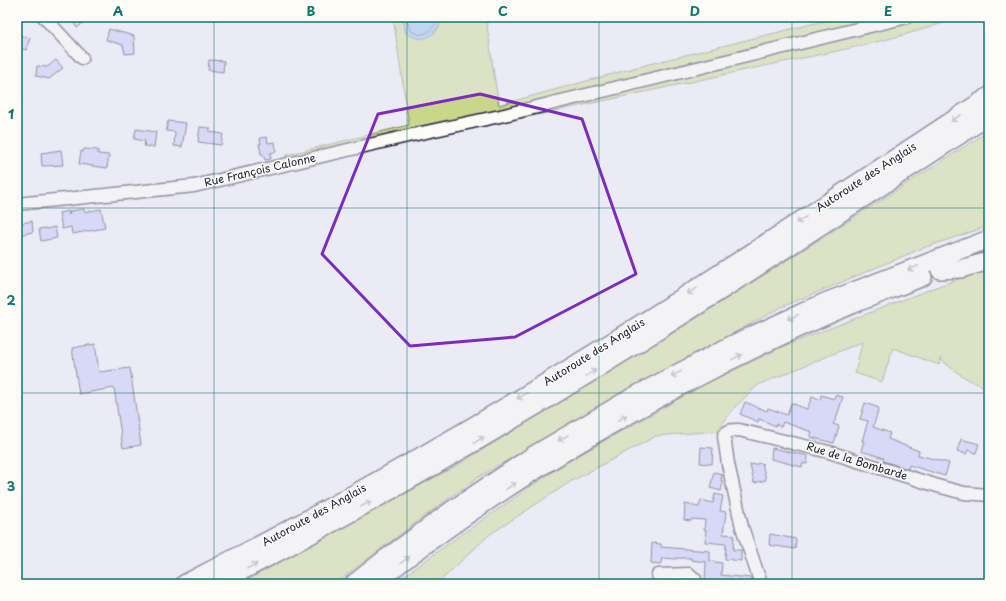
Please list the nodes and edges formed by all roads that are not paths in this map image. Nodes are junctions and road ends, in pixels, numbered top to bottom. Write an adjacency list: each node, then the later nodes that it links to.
1 (44, 17): 3 (street)
2 (907, 17): 6 (street, Rue François Calonne)
3 (82, 58)
4 (989, 96): 14 (highway, Autoroute des Anglais, one-way to 14)
5 (989, 116): 15 (highway, Autoroute des Anglais, one-way to 5)
6 (17, 204)
7 (989, 228): 11 (highway)
8 (989, 239): 11 (highway)
9 (989, 251): 11 (highway)
10 (989, 260): 11 (highway)
11 (937, 265): 16 (highway, one-way to 16); 17 (highway, one-way to 11)
12 (989, 495): 19 (street, Rue de la Bombarde)
13 (658, 575): 18 (street)
14 (184, 584)
15 (217, 584)
16 (353, 584)
17 (374, 584)
18 (696, 584)
19 (761, 584)

